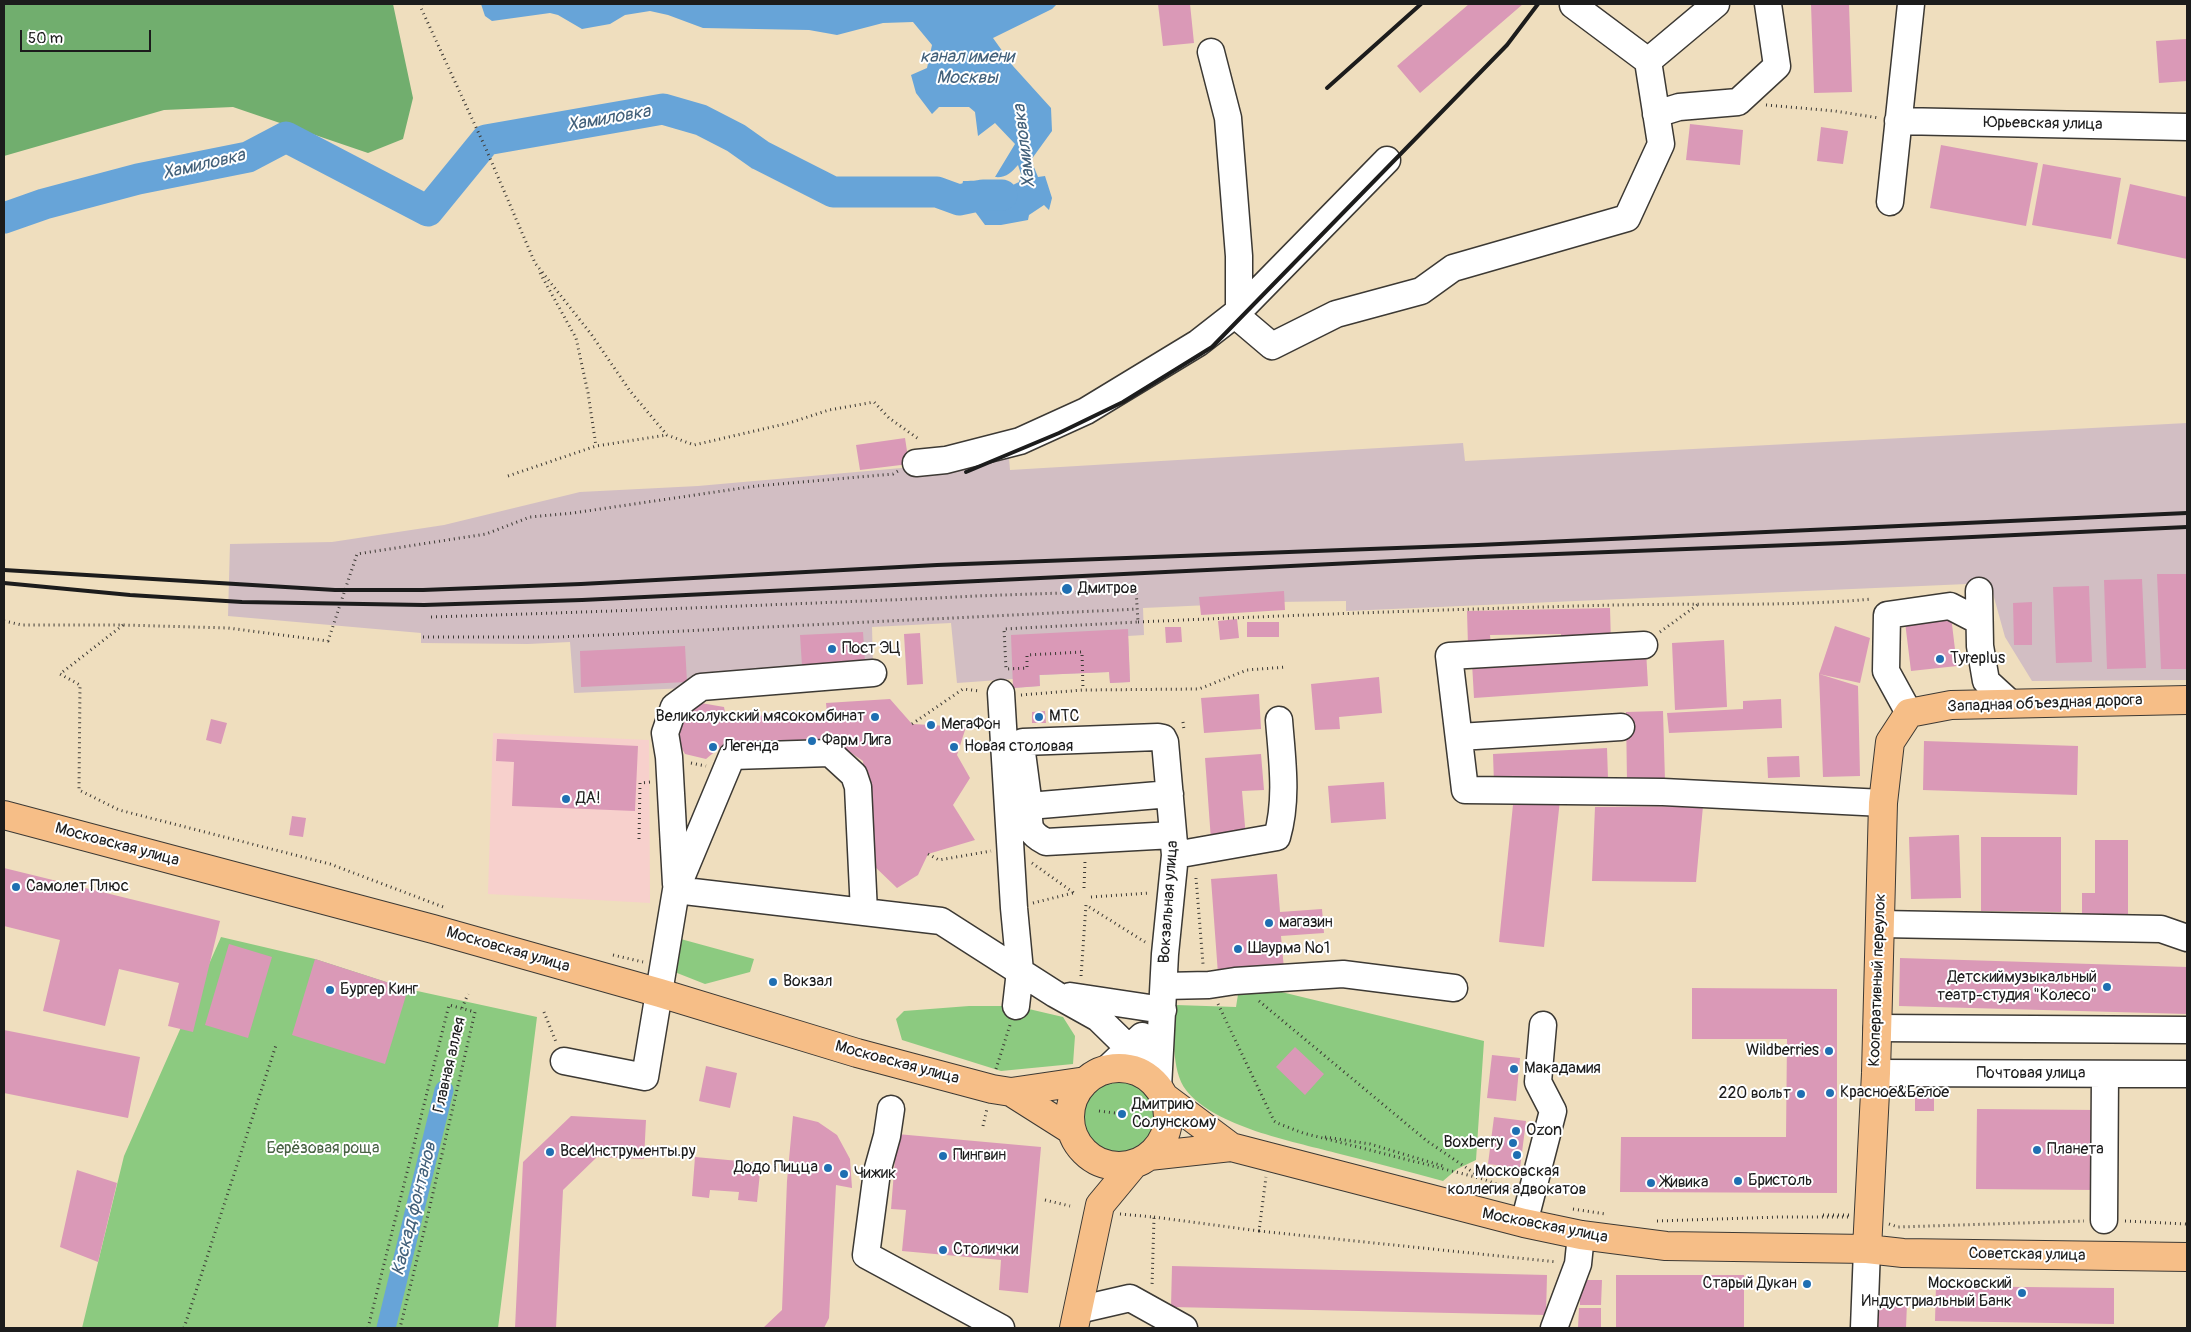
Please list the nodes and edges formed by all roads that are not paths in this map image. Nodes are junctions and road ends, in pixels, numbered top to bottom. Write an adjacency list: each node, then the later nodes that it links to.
1 (1716, 4): 6 (street)
2 (1768, 4): 7 (street)
3 (1911, 4): 8 (street)
4 (1573, 6): 6 (street)
5 (1211, 52): 12 (street)
6 (1648, 61): 7 (street)
7 (1656, 114): 12 (street)
8 (1898, 121): 9 (street, Юрьевская улица); 11 (street)
9 (2187, 127)
10 (1387, 160): 12 (street)
11 (1890, 202)
12 (1239, 311): 13 (street)
13 (916, 464)
14 (1979, 591): 15 (street)
15 (1979, 621): 20 (street); 21 (street)
16 (1644, 645): 24 (street)
17 (873, 673): 30 (street)
18 (1001, 693): 34 (street)
19 (2187, 700): 20 (main road, Западная объездная дорога)
20 (2009, 702): 21 (main road, Западная объездная дорога)
21 (1909, 713): 26 (main road, Кооперативный переулок)
22 (1279, 720): 29 (street)
23 (1621, 727): 24 (street)
24 (1459, 737): 26 (street)
25 (1170, 794): 27 (street); 27 (street, Вокзальная улица); 29 (street, Вокзальная улица)
26 (1883, 803): 32 (main road, Кооперативный переулок)
27 (1029, 806): 29 (street)
28 (4, 815): 36 (main road, Московская улица)
29 (1174, 845): 38 (street, Вокзальная улица)
30 (676, 890): 31 (street); 31 (street); 36 (street)
31 (864, 912): 34 (street)
32 (1880, 924): 33 (street); 41 (main road, Кооперативный переулок)
33 (2187, 938)
34 (1020, 971): 37 (street); 39 (street)
35 (1454, 988): 38 (street)
36 (660, 993): 44 (street); 49 (main road, Московская улица)
37 (1068, 995): 38 (street); 43 (street)
38 (1163, 998): 43 (street); 50 (street, Вокзальная улица)
39 (1016, 1006)
40 (1543, 1024): 57 (street)
41 (1877, 1028): 42 (street); 45 (main road, Кооперативный переулок)
42 (2187, 1030)
43 (1130, 1048): 48 (street); 50 (street)
44 (564, 1061)
45 (1876, 1073): 46 (street, Почтовая улица); 59 (main road, Кооперативный переулок)
46 (2105, 1074): 47 (street, Почтовая улица); 56 (street)
47 (2187, 1074)
48 (1096, 1075): 49 (main road, Московская улица); 50 (main road, Московская улица); 52 (main road)
49 (1011, 1092): 52 (main road, Московская улица)
50 (1161, 1092): 53 (main road, Московская улица); 54 (main road)
51 (891, 1109): 62 (street)
52 (1077, 1140): 54 (main road, Московская улица); 55 (main road)
53 (1231, 1147): 54 (main road, Московская улица); 57 (main road, Московская улица)
54 (1142, 1160): 55 (main road)
55 (1110, 1209): 61 (main road)
56 (2104, 1220)
57 (1524, 1223): 58 (main road, Московская улица)
58 (1581, 1235): 59 (main road, Московская улица); 64 (street)
59 (1867, 1249): 60 (main road, Советская улица); 65 (street)
60 (2187, 1257)
61 (1076, 1319): 63 (street)
62 (1002, 1328)
63 (1184, 1328)
64 (1554, 1328)
65 (1864, 1328)

